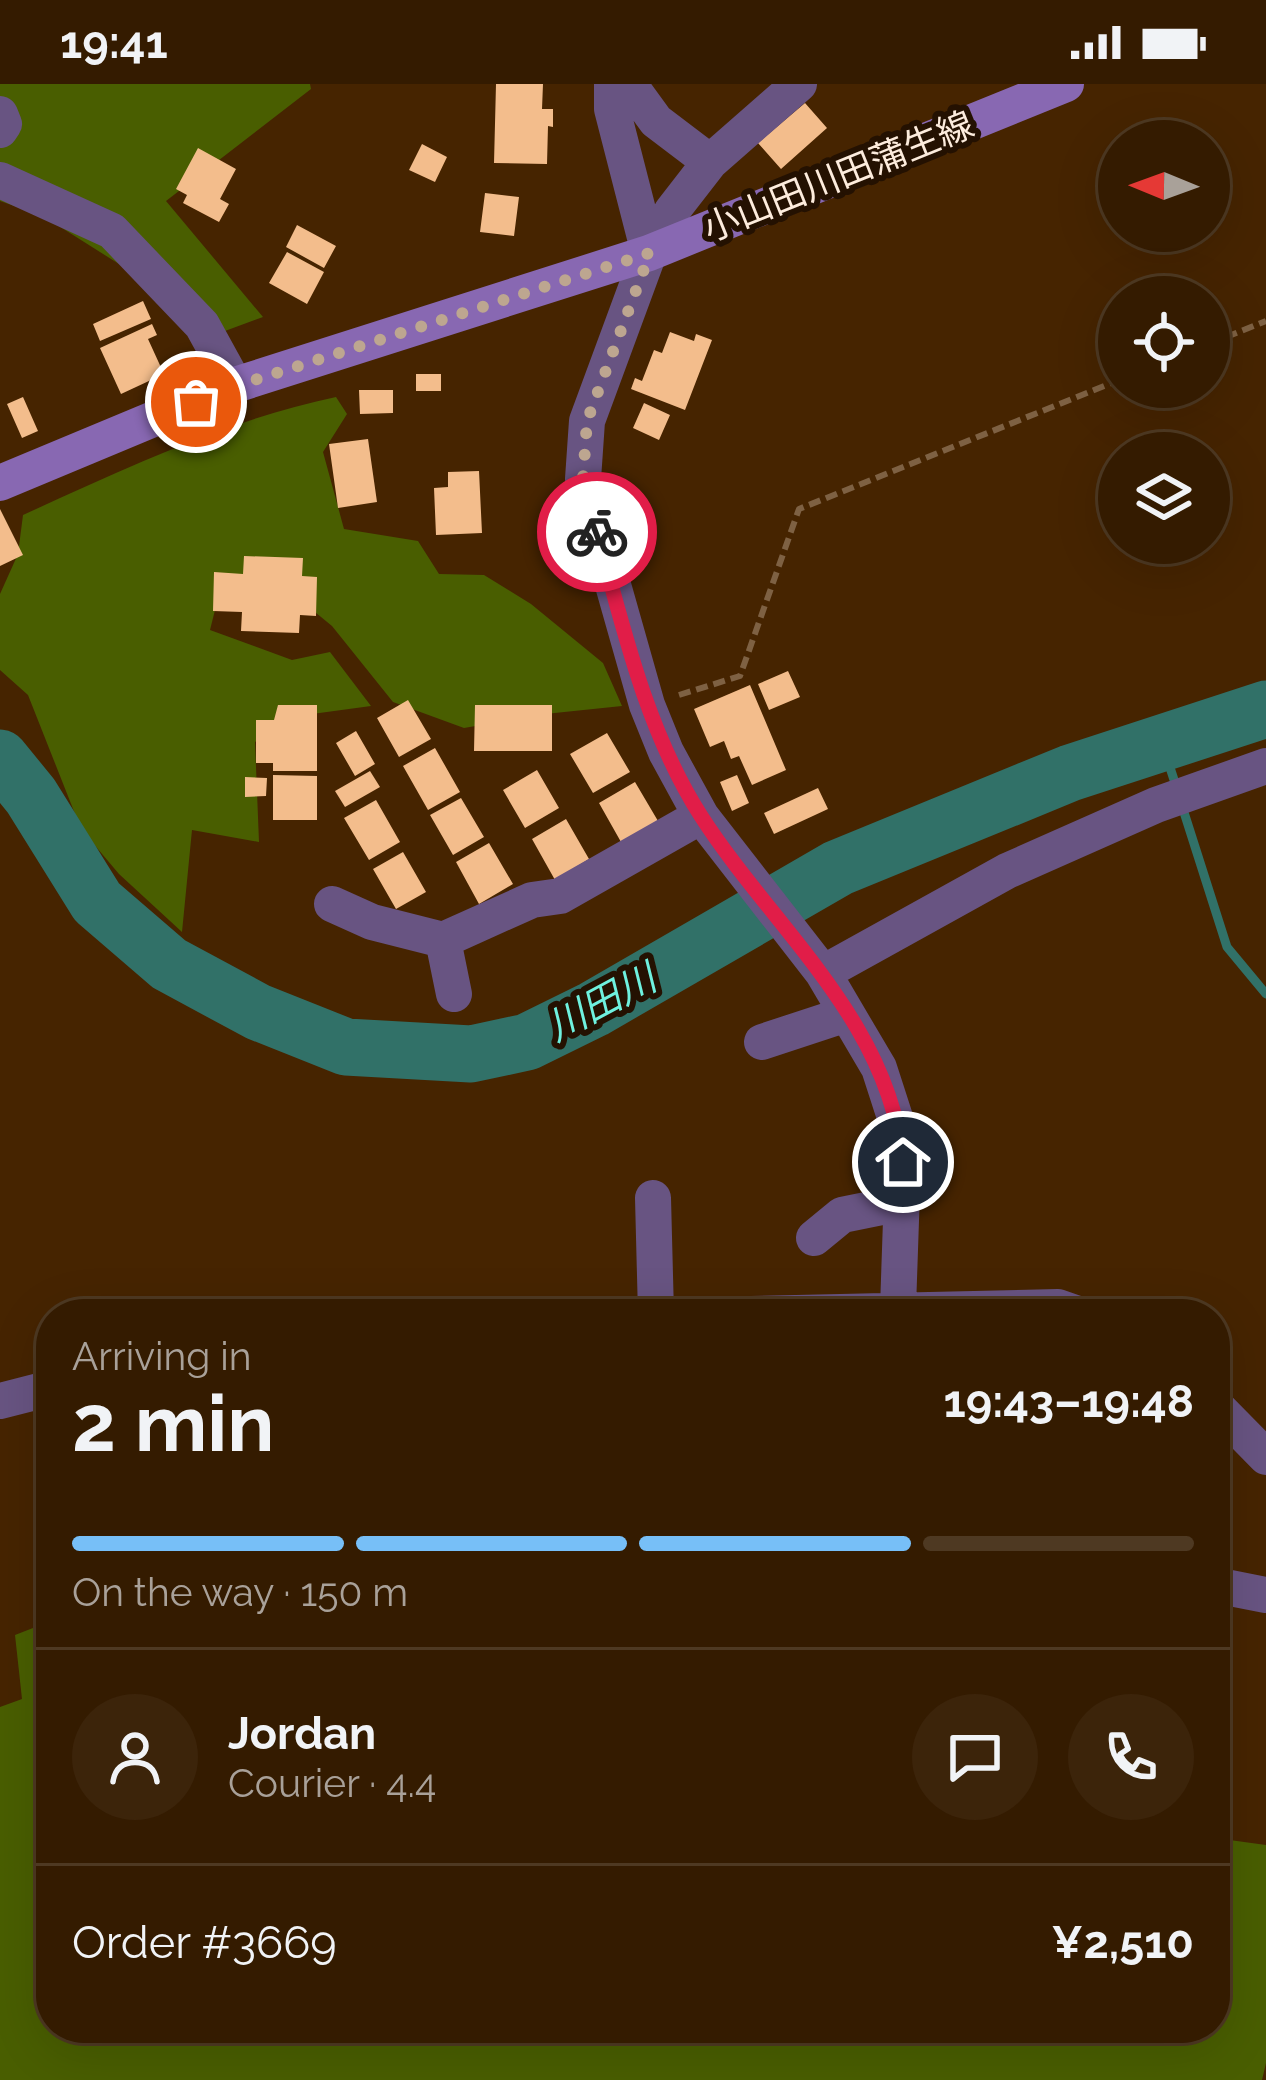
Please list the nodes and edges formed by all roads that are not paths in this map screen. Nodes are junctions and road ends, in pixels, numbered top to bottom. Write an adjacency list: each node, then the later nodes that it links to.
1 (612, 84): 9 (street)
2 (629, 84): 7 (street)
3 (799, 84): 7 (street)
4 (1066, 84): 9 (main road, 小山田川田蒲生線)
5 (0, 114): 6 (street)
6 (0, 130)
7 (710, 162): 9 (street)
8 (0, 180): 10 (street)
9 (650, 253): 10 (main road, 小山田川田蒲生線); 13 (street)
10 (236, 386): 11 (main road, 小山田川田蒲生線)
11 (0, 483)
12 (1266, 766): 16 (street)
13 (701, 817): 15 (street); 16 (street)
14 (332, 904): 15 (street)
15 (443, 940): 17 (street)
16 (817, 967): 18 (street)
17 (454, 994)
18 (847, 1014): 19 (street); 21 (street)
19 (762, 1042)
20 (653, 1198): 23 (street)
21 (901, 1203): 22 (street); 24 (street)
22 (814, 1238)
23 (656, 1299)
24 (898, 1299)
25 (36, 1392): 26 (street)
26 (0, 1401)
27 (1230, 1420): 28 (street)
28 (1266, 1457)
29 (1230, 1589): 30 (street)
30 (1266, 1595)

